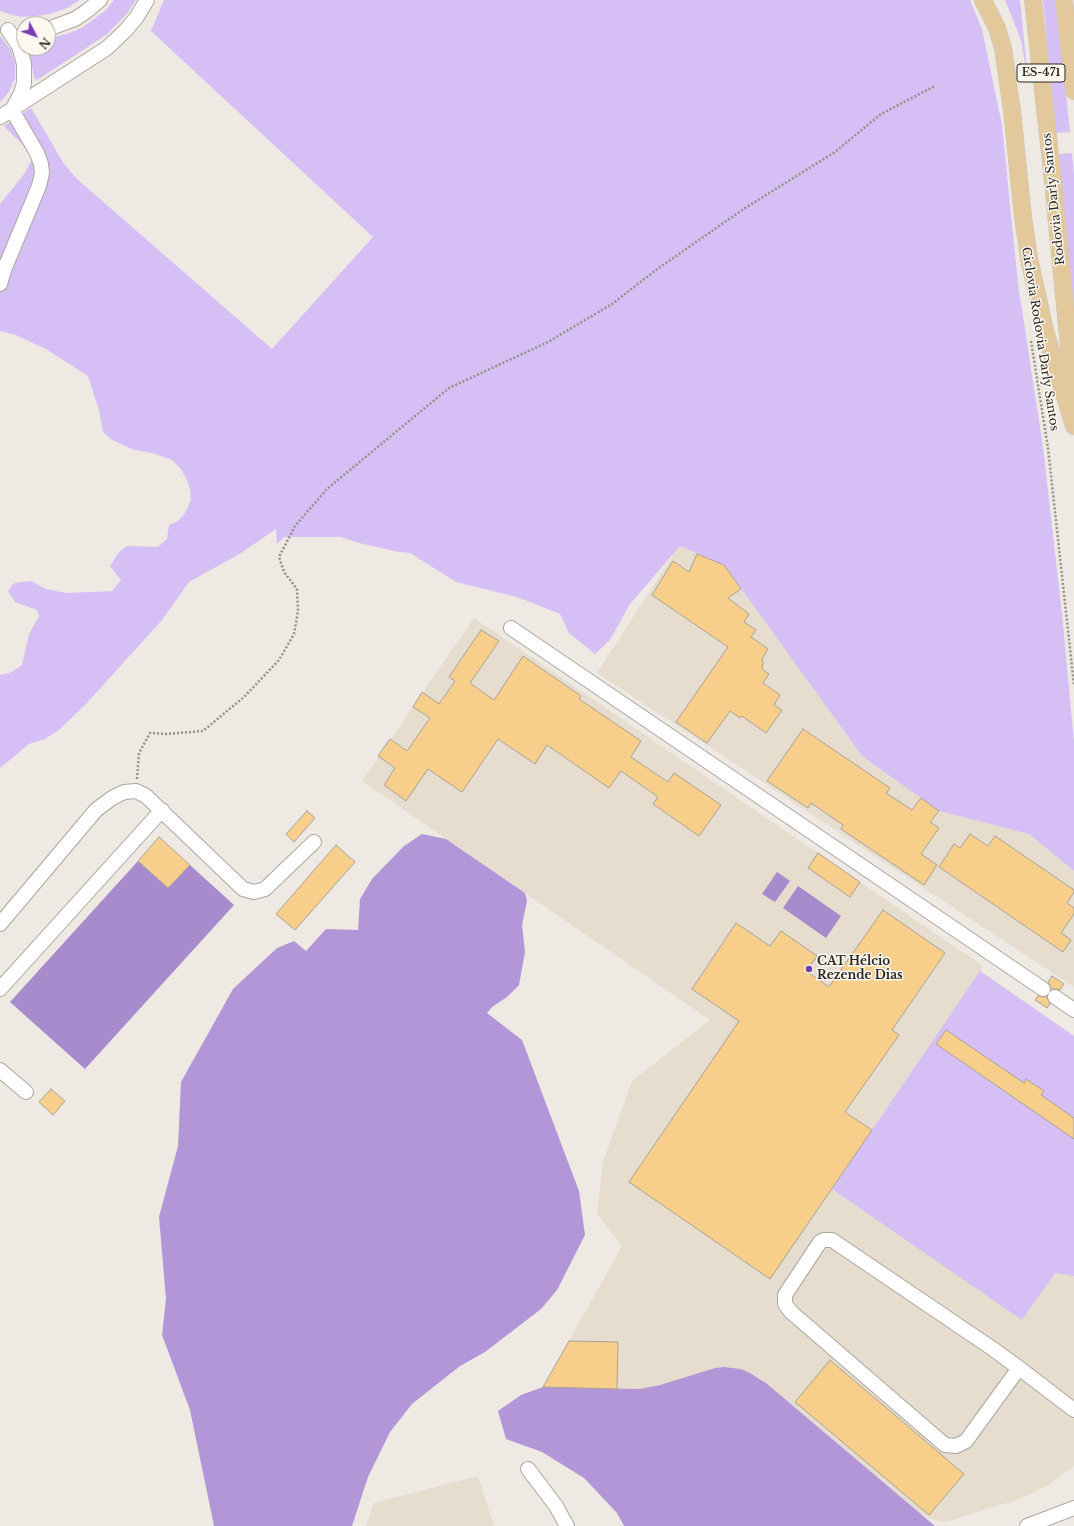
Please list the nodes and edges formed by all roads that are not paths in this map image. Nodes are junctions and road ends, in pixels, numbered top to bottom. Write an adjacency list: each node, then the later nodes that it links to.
1 (100, 0): 6 (street)
2 (147, 0): 10 (street)
3 (983, 0): 13 (main road)
4 (1034, 0): 12 (main road, Rodovia Darly Santos / ES-471)
5 (1064, 0): 9 (main road, ES-471)
6 (56, 26)
7 (4, 28): 8 (street); 10 (street)
8 (16, 30)
9 (1074, 91)
10 (6, 114): 11 (street)
11 (0, 284)
12 (1074, 398)
13 (1074, 426)
14 (511, 628): 19 (street)
15 (162, 810): 16 (street); 17 (street); 18 (street)
16 (314, 842)
17 (0, 924)
18 (0, 989)
19 (1043, 989)
20 (1055, 997): 21 (street)
21 (1074, 1010)
22 (0, 1070): 23 (street)
23 (26, 1092)
24 (1019, 1368): 24 (street); 25 (street)
25 (1074, 1410)
26 (528, 1469): 28 (street)
27 (1074, 1508): 29 (street)
28 (568, 1526)
29 (1027, 1526)

